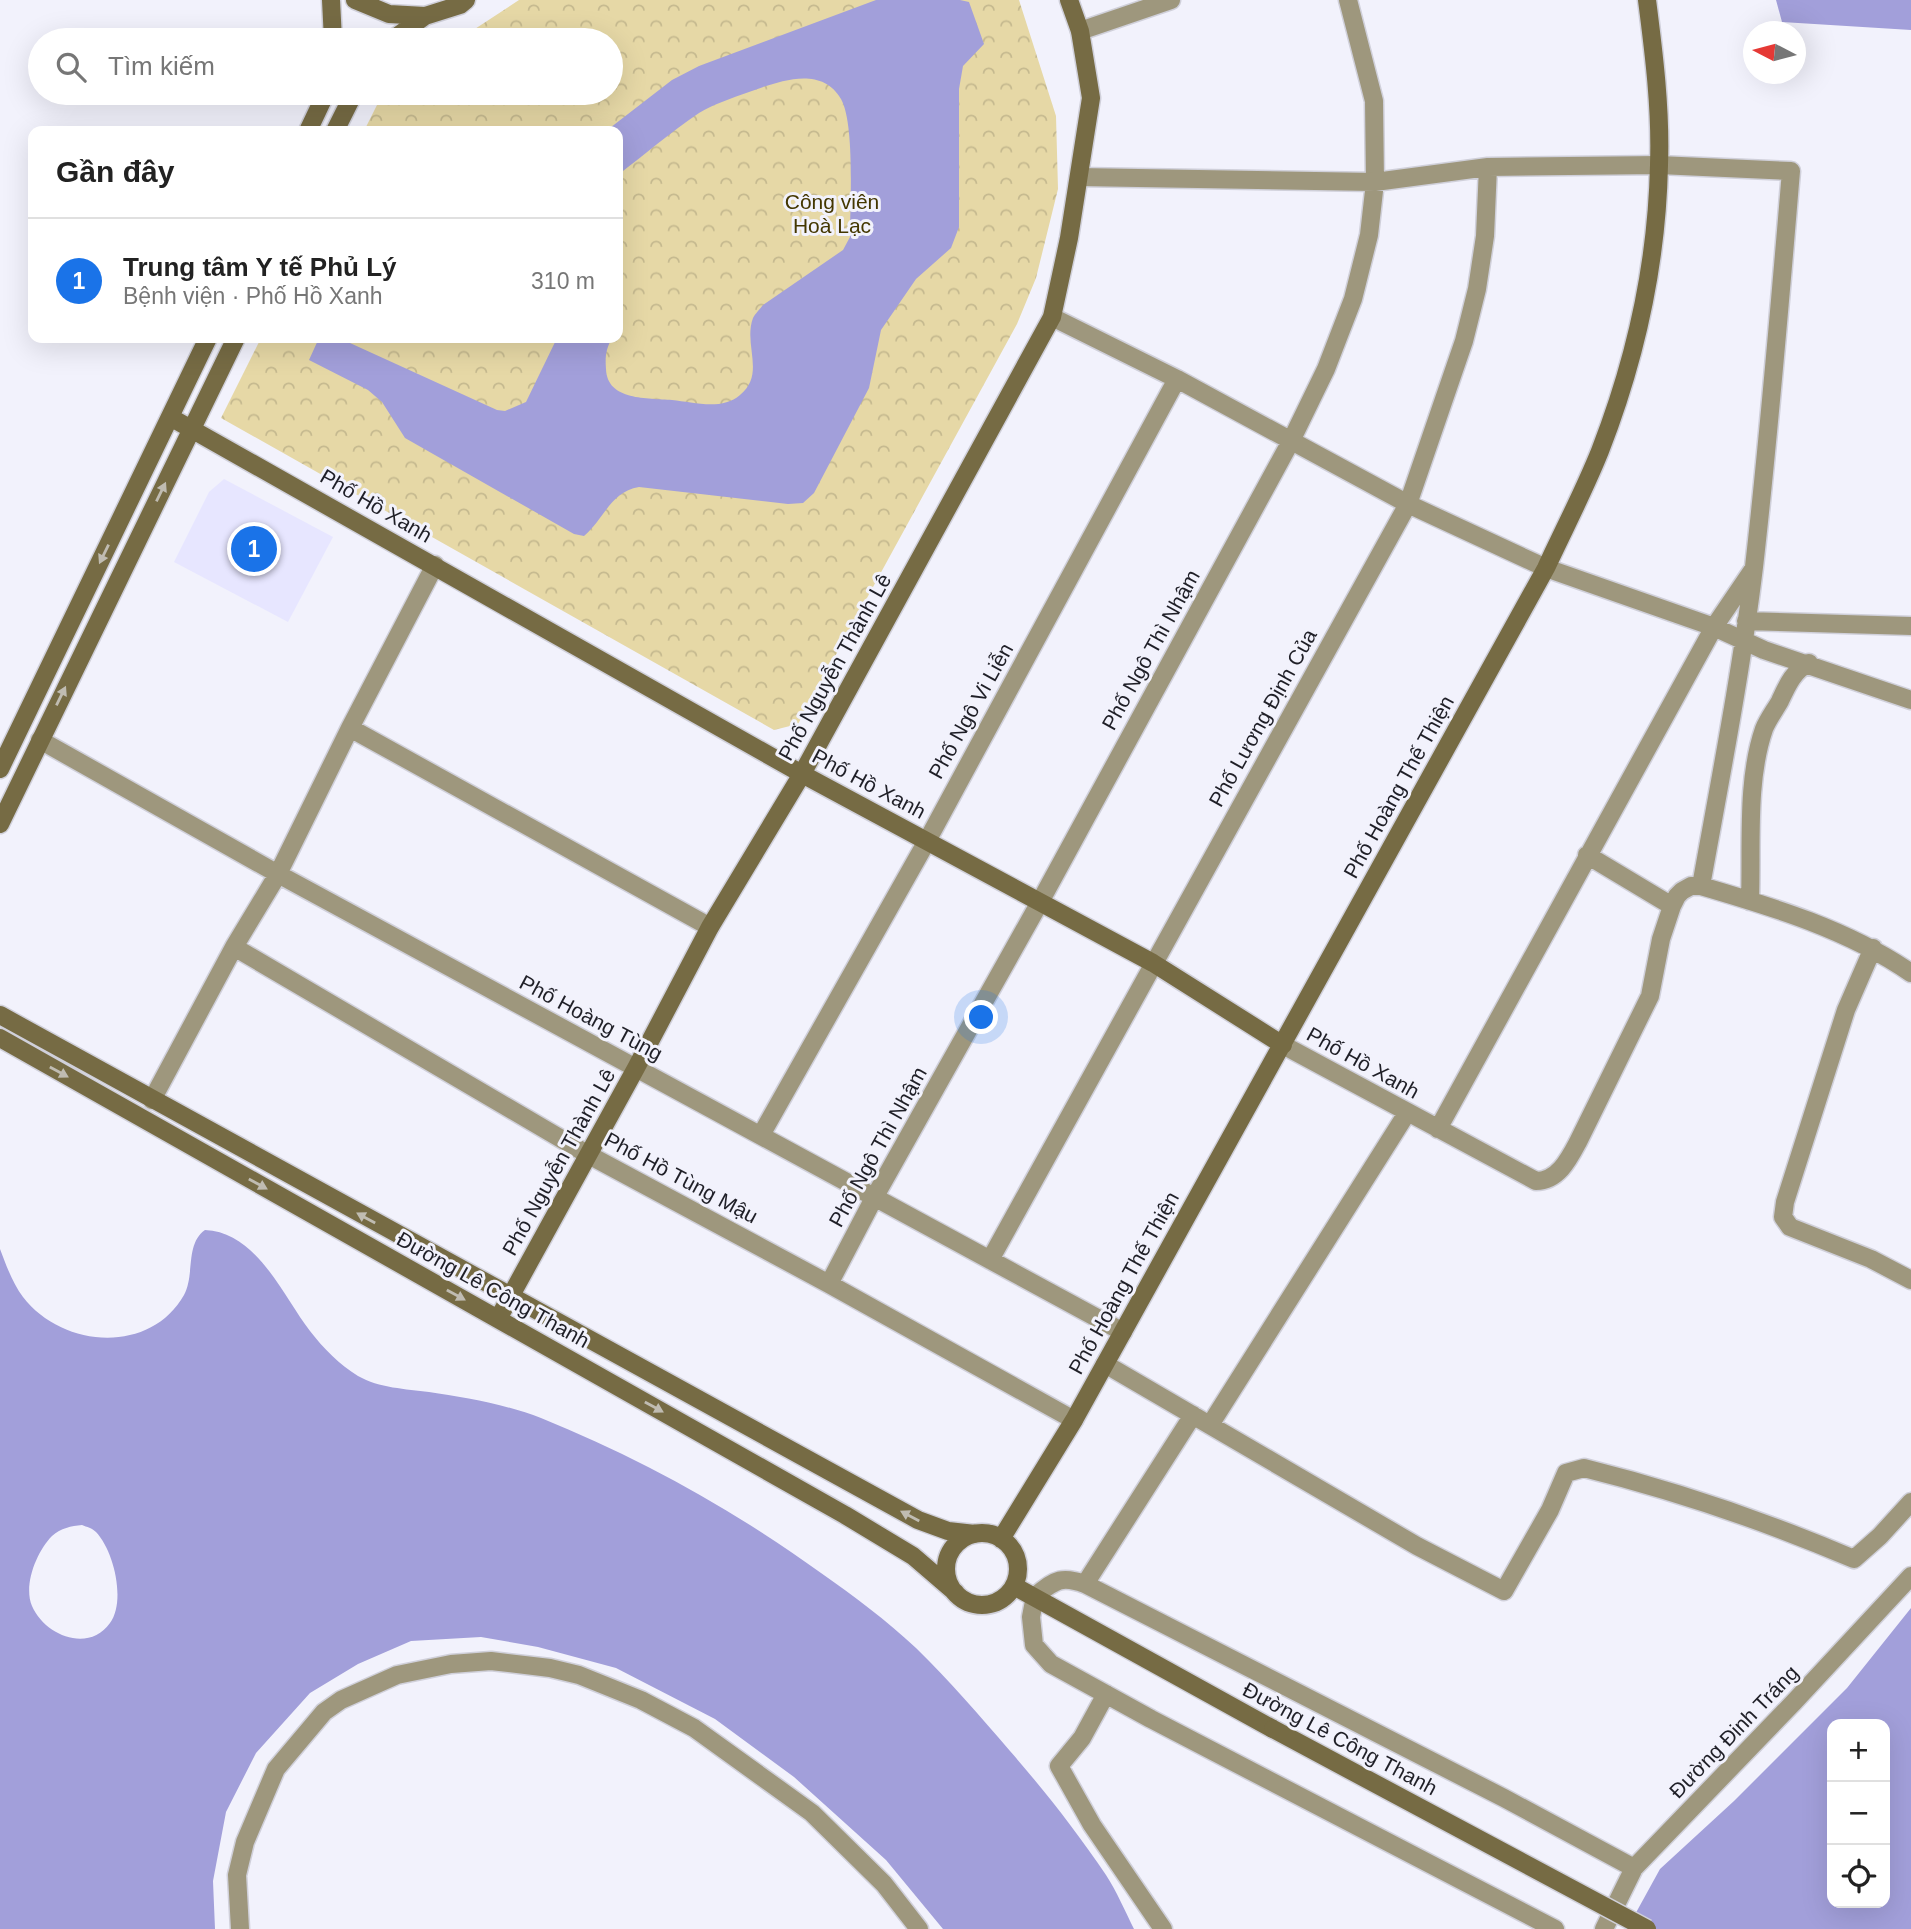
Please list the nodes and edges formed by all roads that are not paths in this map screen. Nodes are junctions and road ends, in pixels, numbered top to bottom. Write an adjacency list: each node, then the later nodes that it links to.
1 (331, 0): 9 (street)
2 (355, 0): 8 (street)
3 (466, 0): 8 (street)
4 (1069, 0): 11 (street, Phố Nguyễn Thành Lê)
5 (1171, 0): 11 (street)
6 (1348, 0): 19 (street, Phố Ngô Thì Nhậm)
7 (1647, 0): 16 (street, Phố Hoàng Thế Thiện)
8 (425, 16): 10 (street)
9 (332, 28)
10 (408, 28)
11 (1080, 31): 18 (street, Phố Nguyễn Thành Lê)
12 (320, 105): 14 (street)
13 (348, 105): 15 (street)
14 (310, 126)
15 (338, 126)
16 (1660, 165): 17 (street); 29 (street, Phố Hoàng Thế Thiện); 30 (street)
17 (1488, 167): 19 (street); 27 (street, Phố Lương Định Của)
18 (1079, 177): 19 (street); 20 (street, Phố Nguyễn Thành Lê)
19 (1375, 182): 26 (street, Phố Ngô Thì Nhậm)
20 (1052, 317): 23 (street); 40 (street, Phố Nguyễn Thành Lê)
21 (206, 343): 24 (street)
22 (234, 343): 25 (street)
23 (1177, 379): 26 (street); 42 (street, Phố Ngô Vi Liễn)
24 (170, 417): 25 (street, Phố Hồ Xanh); 37 (street, one-way to 37)
25 (192, 428): 28 (street, Phố Hồ Xanh); 38 (street, one-way to 25)
26 (1291, 442): 27 (street); 47 (street, Phố Ngô Thì Nhậm)
27 (1408, 504): 29 (street); 52 (street, Phố Lương Định Của)
28 (435, 565): 36 (street); 40 (street, Phố Hồ Xanh)
29 (1546, 568): 32 (street); 56 (street, Phố Hoàng Thế Thiện)
30 (1754, 568): 32 (street); 33 (street)
31 (1911, 626): 33 (street)
32 (1714, 627): 33 (street); 43 (street)
33 (1745, 630): 34 (street); 45 (street)
34 (1808, 663): 35 (street); 46 (street)
35 (1911, 700)
36 (350, 728): 44 (street); 49 (street)
37 (19, 730): 38 (street); 39 (street)
38 (40, 740): 41 (street); 44 (street, Phố Hoàng Tùng)
39 (0, 769)
40 (803, 774): 42 (street, Phố Hồ Xanh); 49 (street, Phố Nguyễn Thành Lê)
41 (0, 824)
42 (926, 841): 47 (street, Phố Hồ Xanh); 61 (street, Phố Ngô Vi Liễn)
43 (1587, 855): 48 (street); 60 (street)
44 (278, 874): 50 (street); 57 (street, Phố Hoàng Tùng)
45 (1701, 887): 46 (street); 48 (street)
46 (1750, 901): 51 (street)
47 (1040, 902): 52 (street, Phố Hồ Xanh); 63 (street, Phố Ngô Thì Nhậm)
48 (1671, 905): 60 (street, Phố Hồ Xanh)
49 (710, 927): 57 (street, Phố Nguyễn Thành Lê)
50 (234, 947): 58 (street); 62 (street, Phố Hồ Tùng Mậu)
51 (1873, 948): 53 (street); 65 (street)
52 (1153, 963): 56 (street, Phố Hồ Xanh); 64 (street, Phố Lương Định Của)
53 (1911, 973)
54 (0, 1016): 58 (street, Đường Lê Công Thanh)
55 (0, 1038): 68 (street, Đường Lê Công Thanh, one-way to 68)
56 (1283, 1045): 59 (street, Phố Hồ Xanh); 69 (street, Phố Hoàng Thế Thiện)
57 (636, 1068): 61 (street, Phố Hoàng Tùng); 62 (street, Phố Nguyễn Thành Lê)
58 (152, 1100): 67 (street, Đường Lê Công Thanh, one-way to 58)
59 (1407, 1113): 60 (street, Phố Hồ Xanh); 73 (street)
60 (1438, 1129)
61 (761, 1135): 63 (street, Phố Hoàng Tùng)
62 (587, 1153): 66 (street, Phố Hồ Tùng Mậu); 67 (street, Phố Nguyễn Thành Lê)
63 (874, 1198): 64 (street, Phố Hoàng Tùng); 66 (street, Phố Ngô Thì Nhậm)
64 (990, 1260): 69 (street, Phố Hoàng Tùng)
65 (1911, 1280)
66 (830, 1284): 72 (street, Phố Hồ Tùng Mậu)
67 (511, 1298): 68 (street, Phố Nguyễn Thành Lê); 75 (street, Đường Lê Công Thanh, one-way to 67)
68 (498, 1319): 80 (street, Đường Lê Công Thanh, one-way to 80)
69 (1123, 1332): 70 (street, Phố Hoàng Thế Thiện)
70 (1105, 1364): 71 (street); 72 (street, Phố Hoàng Thế Thiện)
71 (1193, 1415): 73 (street); 78 (street)
72 (1074, 1420): 76 (street, Phố Hoàng Thế Thiện)
73 (1210, 1425): 74 (street)
74 (1911, 1502)
75 (975, 1534): 76 (street); 80 (street)
76 (1001, 1539): 79 (street)
77 (1911, 1576): 83 (street, Đường Đinh Tráng)
78 (1084, 1584): 81 (street); 83 (street)
79 (1014, 1586): 80 (street); 81 (street, Đường Lê Công Thanh)
80 (956, 1593)
81 (1035, 1596): 82 (street); 89 (street, Đường Lê Công Thanh, bridge)
82 (1106, 1694): 86 (street); 87 (street)
83 (1634, 1868): 88 (street, Đường Đinh Tráng)
84 (240, 1929): 85 (street)
85 (919, 1929)
86 (1163, 1929)
87 (1555, 1929)
88 (1604, 1929)
89 (1647, 1929)

